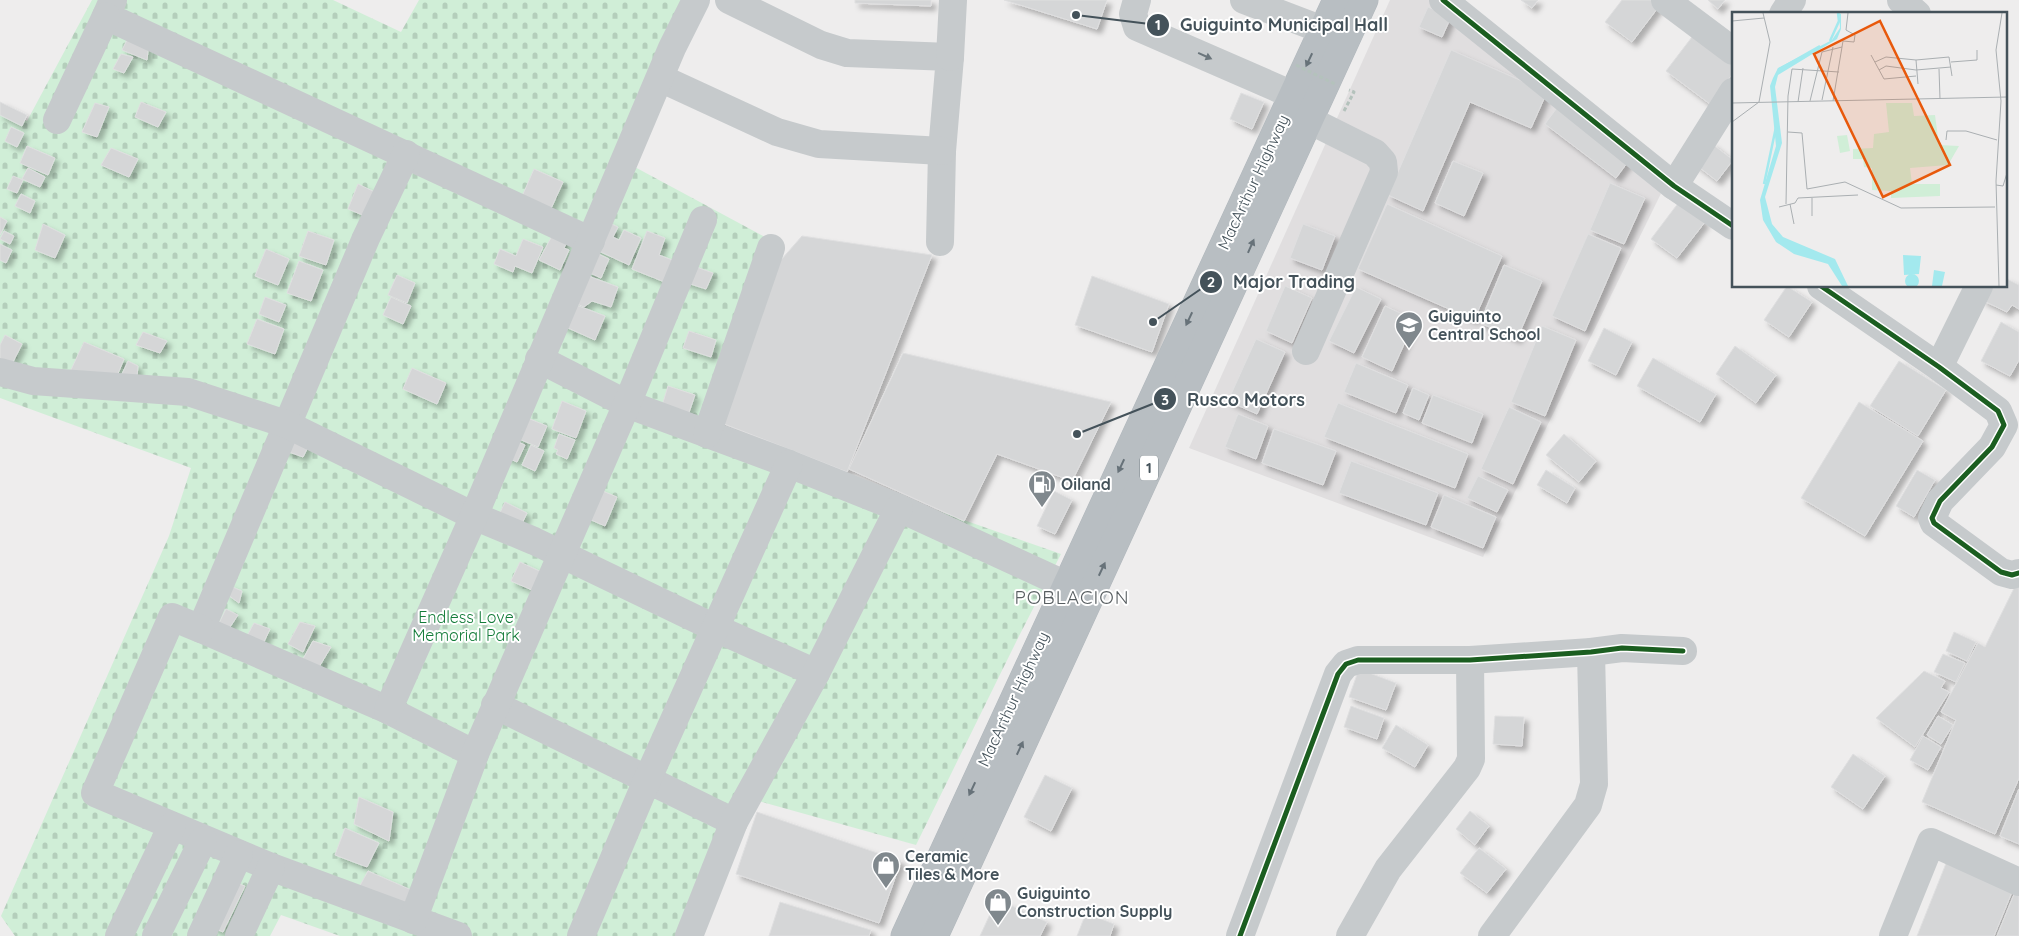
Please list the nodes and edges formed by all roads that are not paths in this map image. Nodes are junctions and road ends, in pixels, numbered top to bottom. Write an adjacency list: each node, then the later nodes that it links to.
1 (696, 0): 18 (street)
2 (729, 0): 17 (street)
3 (953, 0): 17 (street)
4 (1137, 0): 20 (street, one-way to 20)
5 (1244, 0): 15 (street)
6 (1337, 0): 15 (highway, MacArthur Highway / 1)
7 (1364, 0): 22 (highway, MacArthur Highway / 1)
8 (1442, 0): 25 (street)
9 (1665, 0): 16 (street)
10 (1792, 0): 13 (street)
11 (1901, 0): 14 (street)
12 (109, 8): 21 (street); 24 (street)
13 (1784, 12)
14 (1915, 12)
15 (1323, 30): 20 (highway, MacArthur Highway / 1, one-way to 20)
16 (1732, 50)
17 (950, 57): 23 (street)
18 (660, 78): 23 (street); 28 (street)
19 (1732, 94): 25 (street)
20 (1293, 95): 45 (highway, MacArthur Highway / 1, one-way to 45)
21 (57, 120)
22 (1309, 120): 33 (street); 71 (highway, MacArthur Highway / 1, one-way to 22)
23 (942, 151): 29 (street)
24 (406, 154): 28 (street); 38 (street)
25 (1674, 186): 27 (street)
26 (703, 220): 37 (street)
27 (1732, 225)
28 (591, 241): 34 (street)
29 (940, 242)
30 (771, 248): 39 (street)
31 (1824, 288): 35 (street)
32 (1978, 288): 35 (street)
33 (1306, 351)
34 (539, 360): 37 (street); 42 (street)
35 (1939, 367): 44 (street)
36 (0, 372): 38 (street)
37 (627, 404): 39 (street); 43 (street)
38 (286, 424): 42 (street); 47 (street)
39 (707, 434): 40 (street)
40 (789, 464): 41 (street); 46 (street)
41 (899, 508): 45 (street); 51 (street)
42 (474, 516): 43 (street); 53 (street)
43 (561, 555): 46 (street); 52 (street)
44 (2019, 573)
45 (1066, 585): 70 (highway, MacArthur Highway / 1, one-way to 70)
46 (715, 628): 51 (street); 55 (street)
47 (201, 629): 53 (street); 57 (street)
48 (1683, 651): 49 (street)
49 (1591, 652): 50 (street); 74 (street)
50 (1470, 660): 72 (street); 73 (street)
51 (816, 673): 56 (street)
52 (495, 705): 54 (street); 55 (street)
53 (388, 710): 54 (street)
54 (475, 754): 62 (street)
55 (648, 778): 56 (street); 68 (street)
56 (734, 822): 69 (street)
57 (172, 826): 58 (street); 63 (street)
58 (203, 840): 59 (street); 64 (street)
59 (239, 854): 60 (street); 65 (street)
60 (271, 867): 62 (street); 66 (street)
61 (2019, 882): 75 (street)
62 (413, 920): 67 (street)
63 (119, 936)
64 (156, 936)
65 (201, 936)
66 (240, 936)
67 (458, 936)
68 (581, 936)
69 (689, 936)
70 (905, 936)
71 (934, 936)
72 (1240, 936)
73 (1350, 936)
74 (1492, 936)
75 (1893, 936)

